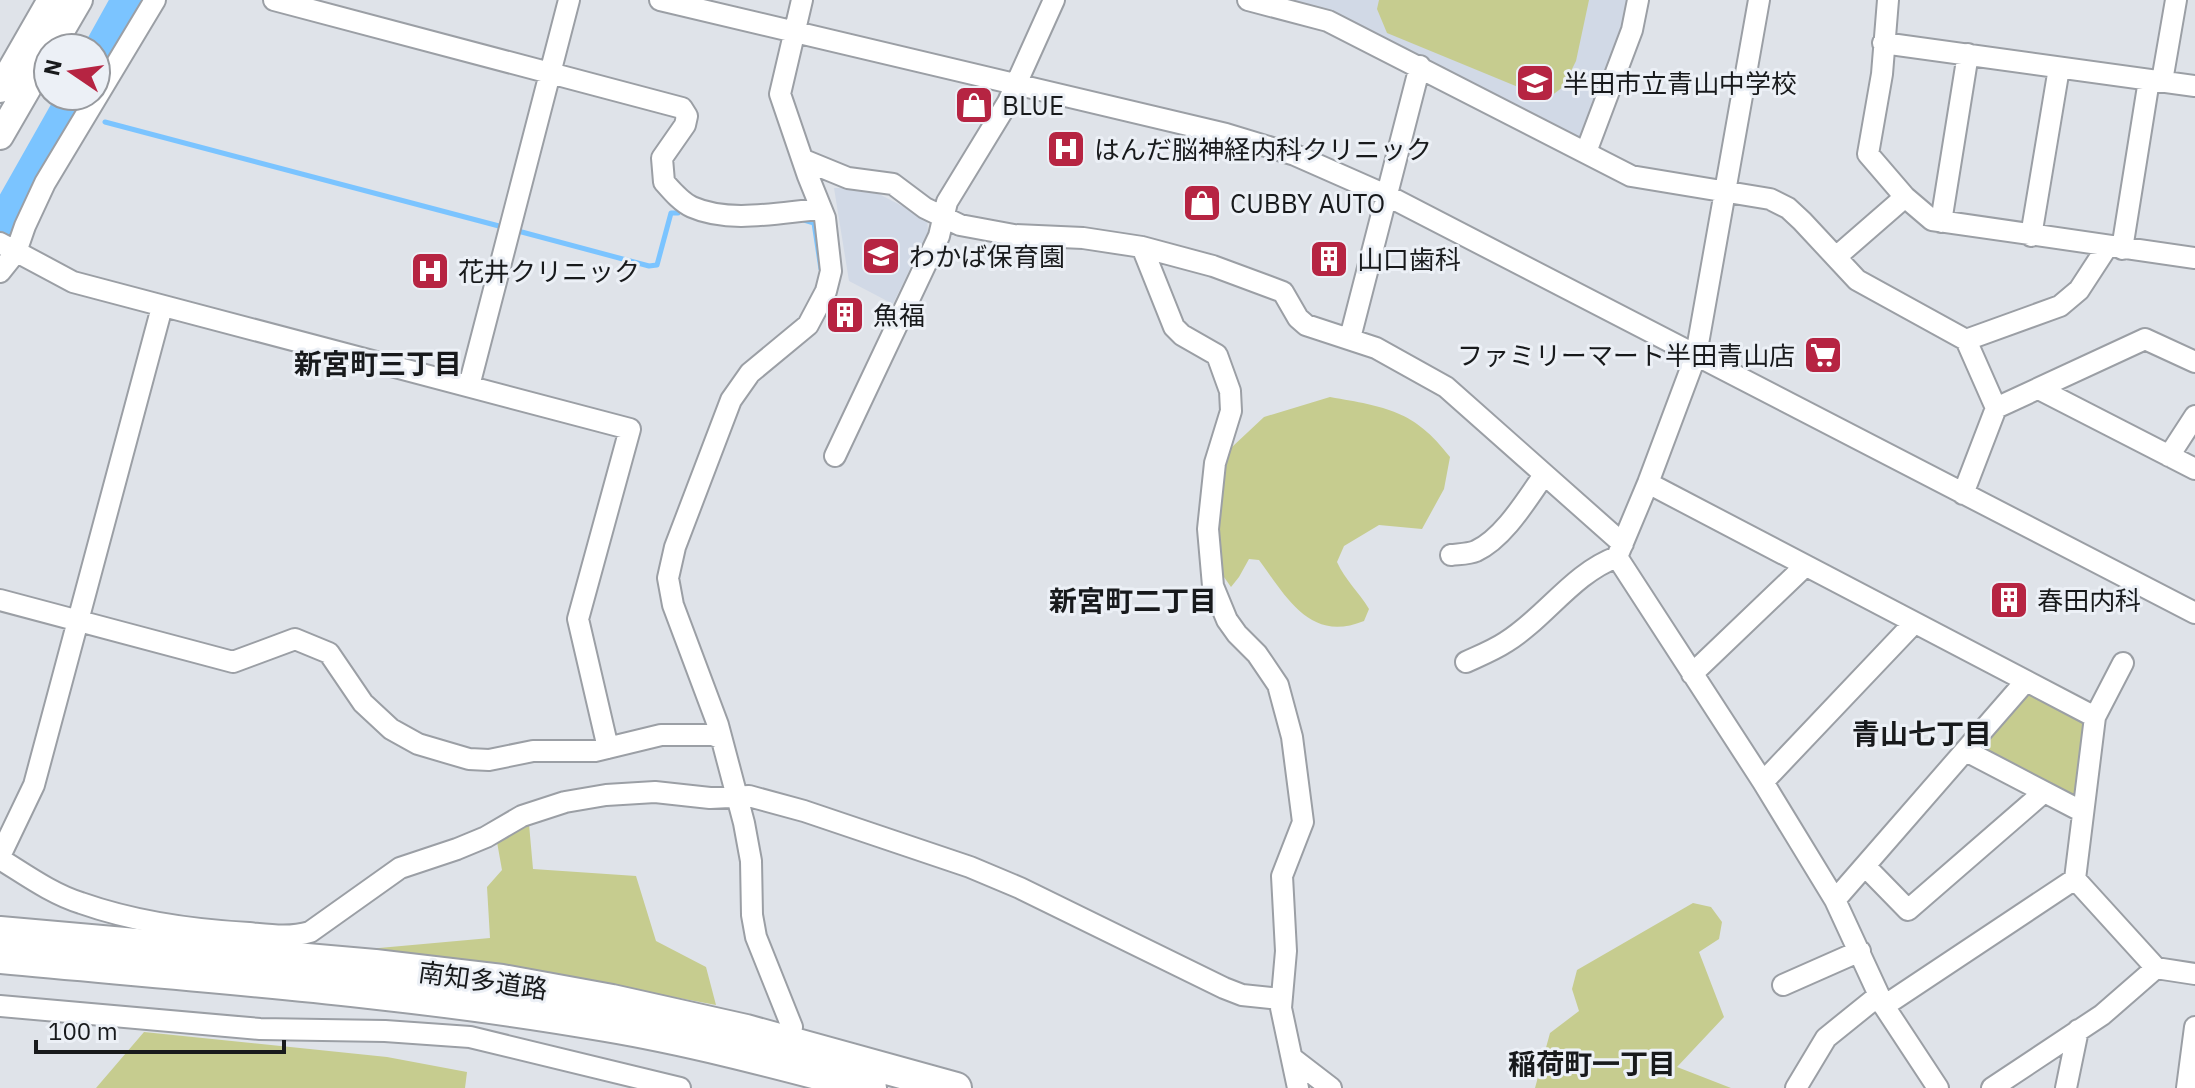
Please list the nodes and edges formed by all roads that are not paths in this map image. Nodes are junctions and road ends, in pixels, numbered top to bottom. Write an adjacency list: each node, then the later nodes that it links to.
1 (51, 0): 25 (main road)
2 (79, 0): 15 (main road)
3 (155, 0): 36 (street)
4 (274, 0): 20 (street)
5 (569, 0): 20 (street)
6 (660, 0): 14 (street)
7 (802, 0): 14 (street)
8 (1054, 0): 23 (street)
9 (1248, 0): 18 (street)
10 (1638, 0): 27 (street)
11 (1759, 0): 29 (street)
12 (1888, 0): 16 (street)
13 (2176, 0): 21 (street)
14 (795, 31): 23 (street); 28 (street)
15 (60, 32)
16 (1883, 43): 17 (street); 31 (street)
17 (1968, 54): 19 (street); 34 (street)
18 (1420, 66): 27 (street); 30 (street)
19 (2059, 68): 21 (street); 35 (street)
20 (551, 73): 32 (street); 47 (street)
21 (2156, 80): 24 (street); 38 (street)
22 (32, 81): 26 (main road)
23 (1015, 84): 30 (street); 33 (street)
24 (2195, 86)
25 (0, 89)
26 (0, 136)
27 (1586, 152): 29 (street)
28 (804, 160): 32 (street); 33 (street)
29 (1725, 190): 39 (street); 45 (street)
30 (1388, 196): 43 (street); 45 (street)
31 (1905, 197): 34 (street); 39 (street)
32 (821, 209): 69 (street)
33 (942, 217): 37 (street); 51 (street)
34 (1941, 222): 35 (street)
35 (2031, 236): 38 (street)
36 (8, 247): 41 (street); 42 (street)
37 (1142, 247): 43 (street); 86 (street)
38 (2115, 248): 40 (street); 44 (street)
39 (1836, 257): 44 (street)
40 (2195, 258)
41 (0, 272)
42 (162, 307): 47 (street); 62 (street)
43 (1350, 338): 54 (street)
44 (1966, 340): 49 (street)
45 (1696, 355): 55 (street); 56 (street)
46 (2195, 362): 48 (street)
47 (469, 386): 70 (street)
48 (2039, 389): 49 (street); 52 (street)
49 (1996, 408): 56 (street)
50 (2195, 416): 52 (street)
51 (835, 456)
52 (2169, 456): 53 (street)
53 (2195, 469)
54 (1544, 475): 57 (street); 58 (street)
55 (1648, 483): 57 (street); 59 (street)
56 (1963, 494): 61 (street)
57 (1620, 551): 64 (street); 66 (street)
58 (1451, 555)
59 (1805, 566): 63 (street); 66 (street)
60 (0, 600): 62 (street)
61 (2195, 613)
62 (78, 620): 70 (street); 76 (street)
63 (1914, 623): 67 (street); 72 (street)
64 (1466, 662)
65 (2123, 663): 68 (street)
66 (1692, 674): 72 (street)
67 (2025, 682): 68 (street); 71 (street)
68 (2095, 717): 75 (street)
69 (720, 738): 70 (street); 74 (street)
70 (608, 748)
71 (1966, 751): 73 (street); 77 (street)
72 (1763, 782): 79 (street)
73 (2044, 792): 75 (street); 77 (street)
74 (735, 797): 76 (street); 86 (street); 89 (street)
75 (2083, 812): 78 (street)
76 (0, 858)
77 (1865, 866): 79 (street)
78 (2075, 879): 83 (street); 87 (street)
79 (1835, 900): 81 (street)
80 (0, 932): 95 (highway, 南知多道路)
81 (1860, 951): 85 (street); 87 (street)
82 (0, 958): 94 (highway, 南知多道路)
83 (2156, 968): 84 (street); 91 (street)
84 (2195, 974)
85 (1783, 985)
86 (1281, 999): 92 (street)
87 (1881, 1001): 98 (street); 99 (street)
88 (0, 1006): 93 (street)
89 (792, 1027)
90 (2195, 1027): 102 (street)
91 (2078, 1030): 100 (street); 101 (street)
92 (1292, 1058): 96 (street); 97 (street)
93 (680, 1088)
94 (871, 1088)
95 (956, 1088)
96 (1298, 1088)
97 (1331, 1088)
98 (1796, 1088)
99 (1938, 1088)
100 (1992, 1088)
101 (2066, 1088)
102 (2187, 1088)

